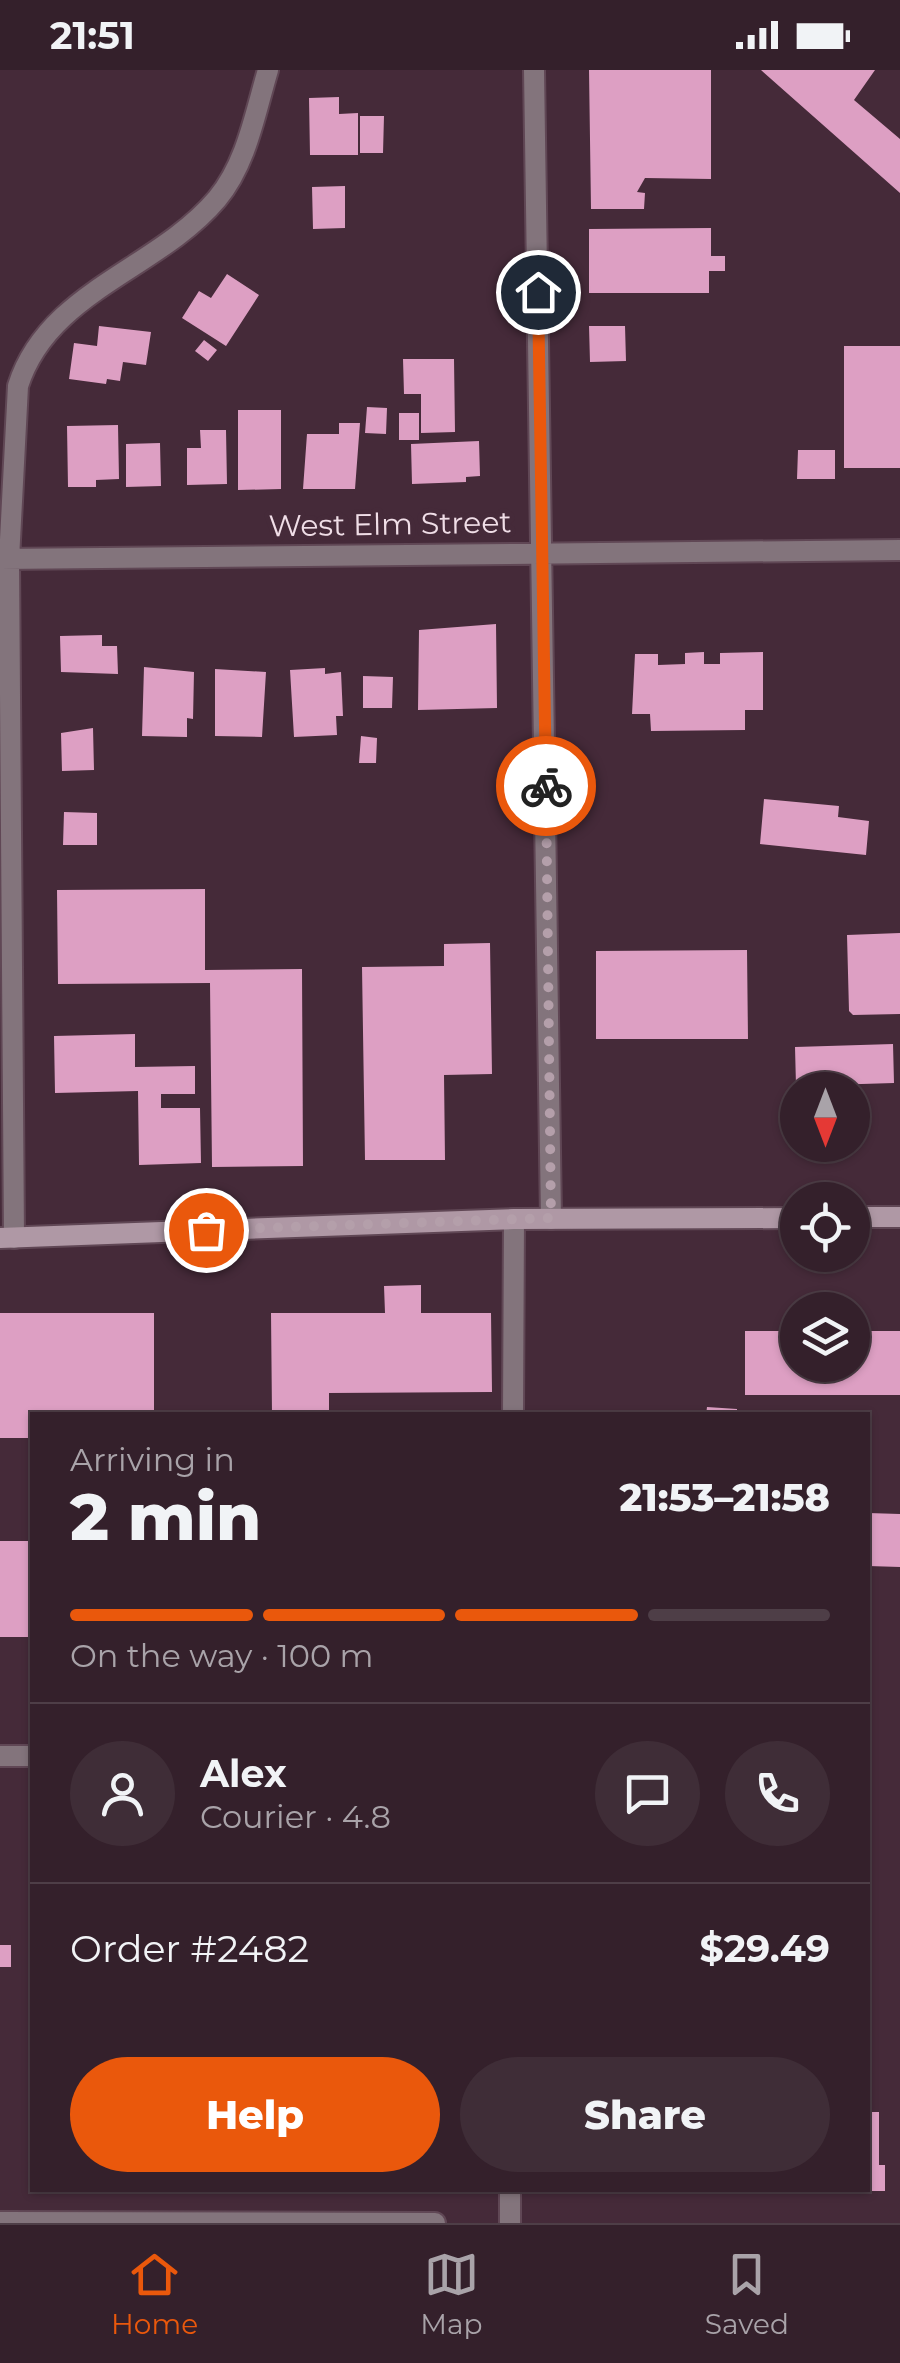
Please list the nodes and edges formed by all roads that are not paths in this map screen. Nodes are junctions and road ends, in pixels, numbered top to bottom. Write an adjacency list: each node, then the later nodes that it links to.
1 (268, 70): 5 (street)
2 (534, 70): 4 (street)
3 (900, 550): 4 (street, West Elm Street)
4 (543, 552): 5 (street, West Elm Street); 9 (street)
5 (5, 559): 11 (street)
6 (870, 1217): 7 (main road)
7 (900, 1217)
8 (514, 1218): 9 (main road); 11 (main road); 12 (street)
9 (551, 1218): 10 (main road)
10 (780, 1218)
11 (7, 1238)
12 (513, 1412)
13 (0, 1756): 14 (street)
14 (30, 1756)
15 (510, 2192): 18 (street)
16 (0, 2222): 17 (street)
17 (435, 2223)
18 (510, 2223)

